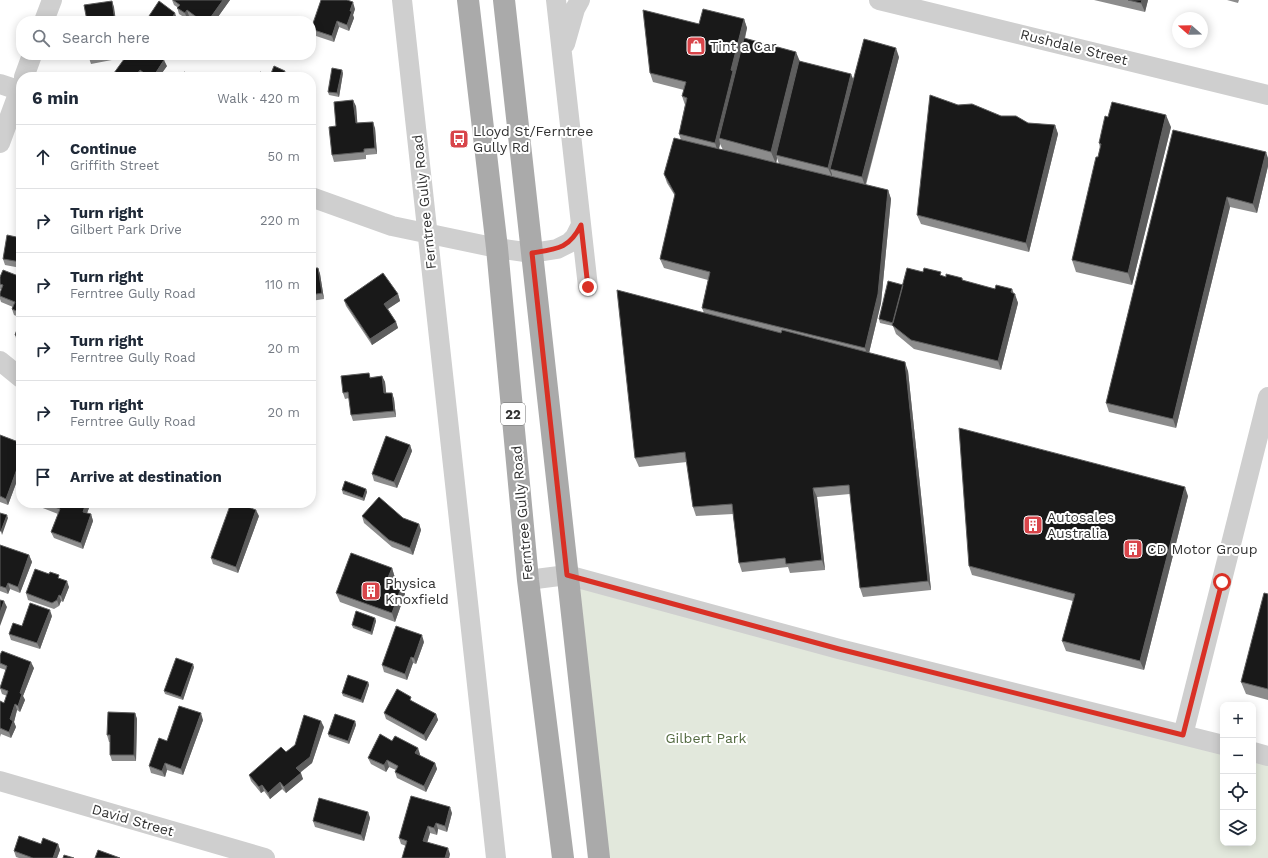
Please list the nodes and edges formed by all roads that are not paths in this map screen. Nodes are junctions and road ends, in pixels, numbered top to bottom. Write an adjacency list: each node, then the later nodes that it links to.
1 (52, 0): 8 (street)
2 (402, 0): 19 (street, Ferntree Gully Road)
3 (468, 0): 20 (main road, Ferntree Gully Road / 22)
4 (504, 0): 21 (main road)
5 (556, 0): 9 (street)
6 (580, 0): 9 (street)
7 (879, 0): 14 (street, Rushdale Street)
8 (46, 16)
9 (563, 52): 18 (street)
10 (30, 60): 11 (street)
11 (26, 72)
12 (0, 84): 13 (street)
13 (16, 86)
14 (1268, 95)
15 (16, 100): 16 (street)
16 (0, 144)
17 (316, 199): 19 (street)
18 (581, 225): 21 (street); 22 (street)
19 (428, 235): 20 (street); 34 (street, Ferntree Gully Road)
20 (498, 248): 21 (street); 27 (main road, Ferntree Gully Road / 22)
21 (532, 253): 26 (main road)
22 (588, 287)
23 (0, 361): 24 (street)
24 (16, 374)
25 (1268, 397): 28 (street)
26 (567, 575): 27 (street); 28 (street); 36 (main road)
27 (528, 580): 35 (main road, Ferntree Gully Road / 22)
28 (1183, 735): 29 (street)
29 (1220, 744)
30 (1256, 753): 31 (street)
31 (1268, 756)
32 (0, 781): 33 (street, David Street)
33 (265, 858)
34 (496, 858)
35 (563, 858)
36 (599, 858)

